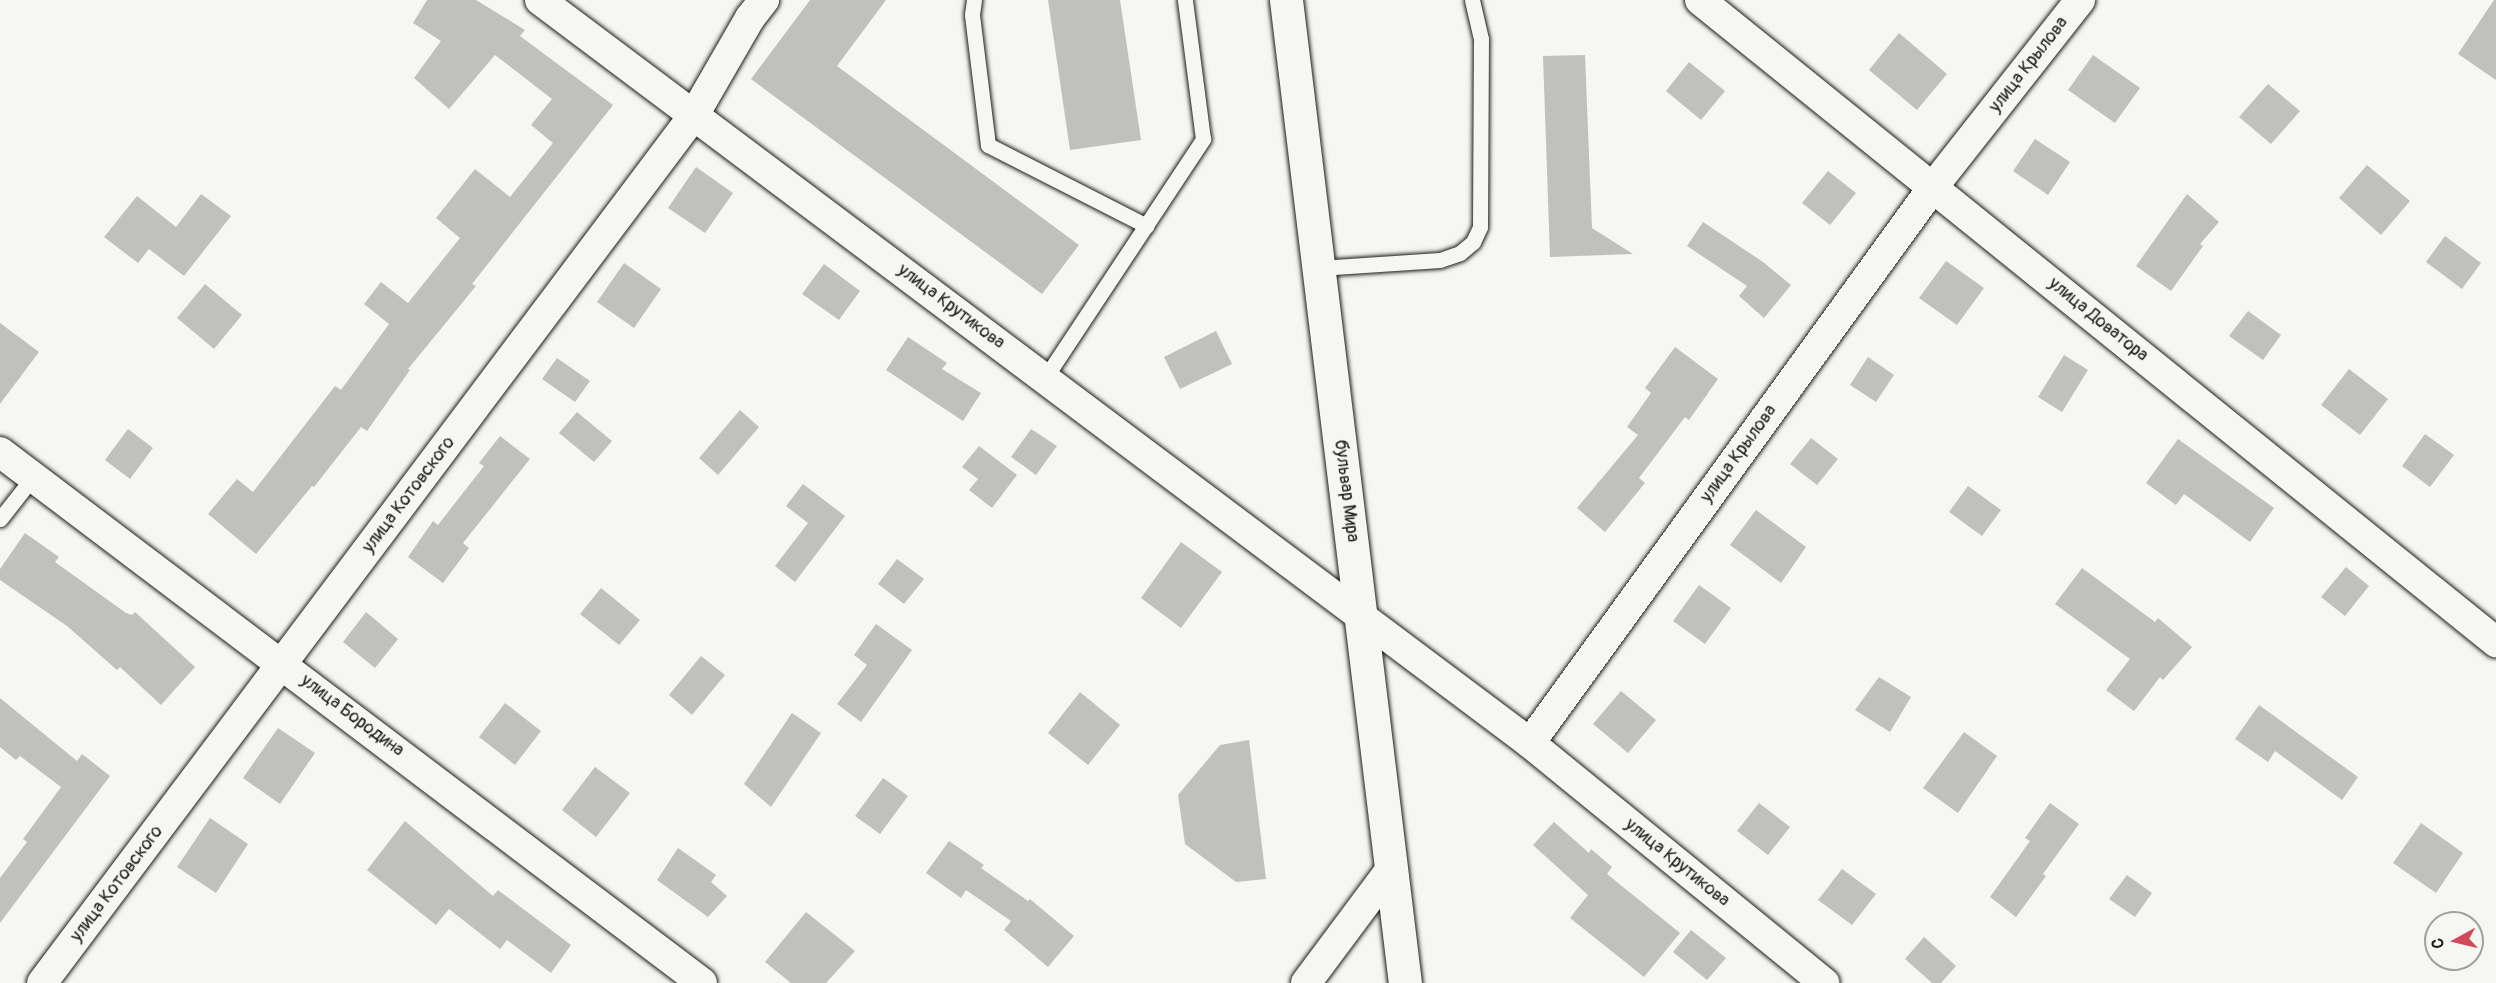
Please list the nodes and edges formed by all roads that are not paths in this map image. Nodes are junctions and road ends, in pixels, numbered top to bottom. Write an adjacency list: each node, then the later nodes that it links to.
1 (540, 0): 9 (street, улица Крутикова)
2 (764, 0): 9 (street, улица Котовского)
3 (974, 0): 11 (lane)
4 (1185, 0): 11 (lane)
5 (1286, 0): 12 (main road, бульвар Мира)
6 (1472, 0): 12 (lane)
7 (1700, 0): 10 (street, улица Доватора)
8 (2080, 0): 10 (street, улица Крылова)
9 (694, 115): 13 (street, улица Крутикова); 19 (street, улица Котовского)
10 (1933, 187): 18 (street, улица Доватора); 20 (street, улица Крылова)
11 (1147, 226): 13 (lane)
12 (1318, 268): 17 (main road, бульвар Мира)
13 (1045, 378): 17 (street, улица Крутикова)
14 (0, 452): 15 (street, улица Бородина)
15 (33, 477): 16 (lane); 19 (street, улица Бородина)
16 (0, 519)
17 (1361, 614): 20 (street); 21 (main road, бульвар Мира)
18 (2496, 642)
19 (282, 663): 22 (street, улица Котовского); 23 (street, улица Бородина)
20 (1530, 743): 26 (street, улица Крутикова)
21 (1391, 869): 24 (street); 25 (main road, бульвар Мира)
22 (42, 983)
23 (702, 983)
24 (1306, 983)
25 (1405, 983)
26 (1824, 983)

